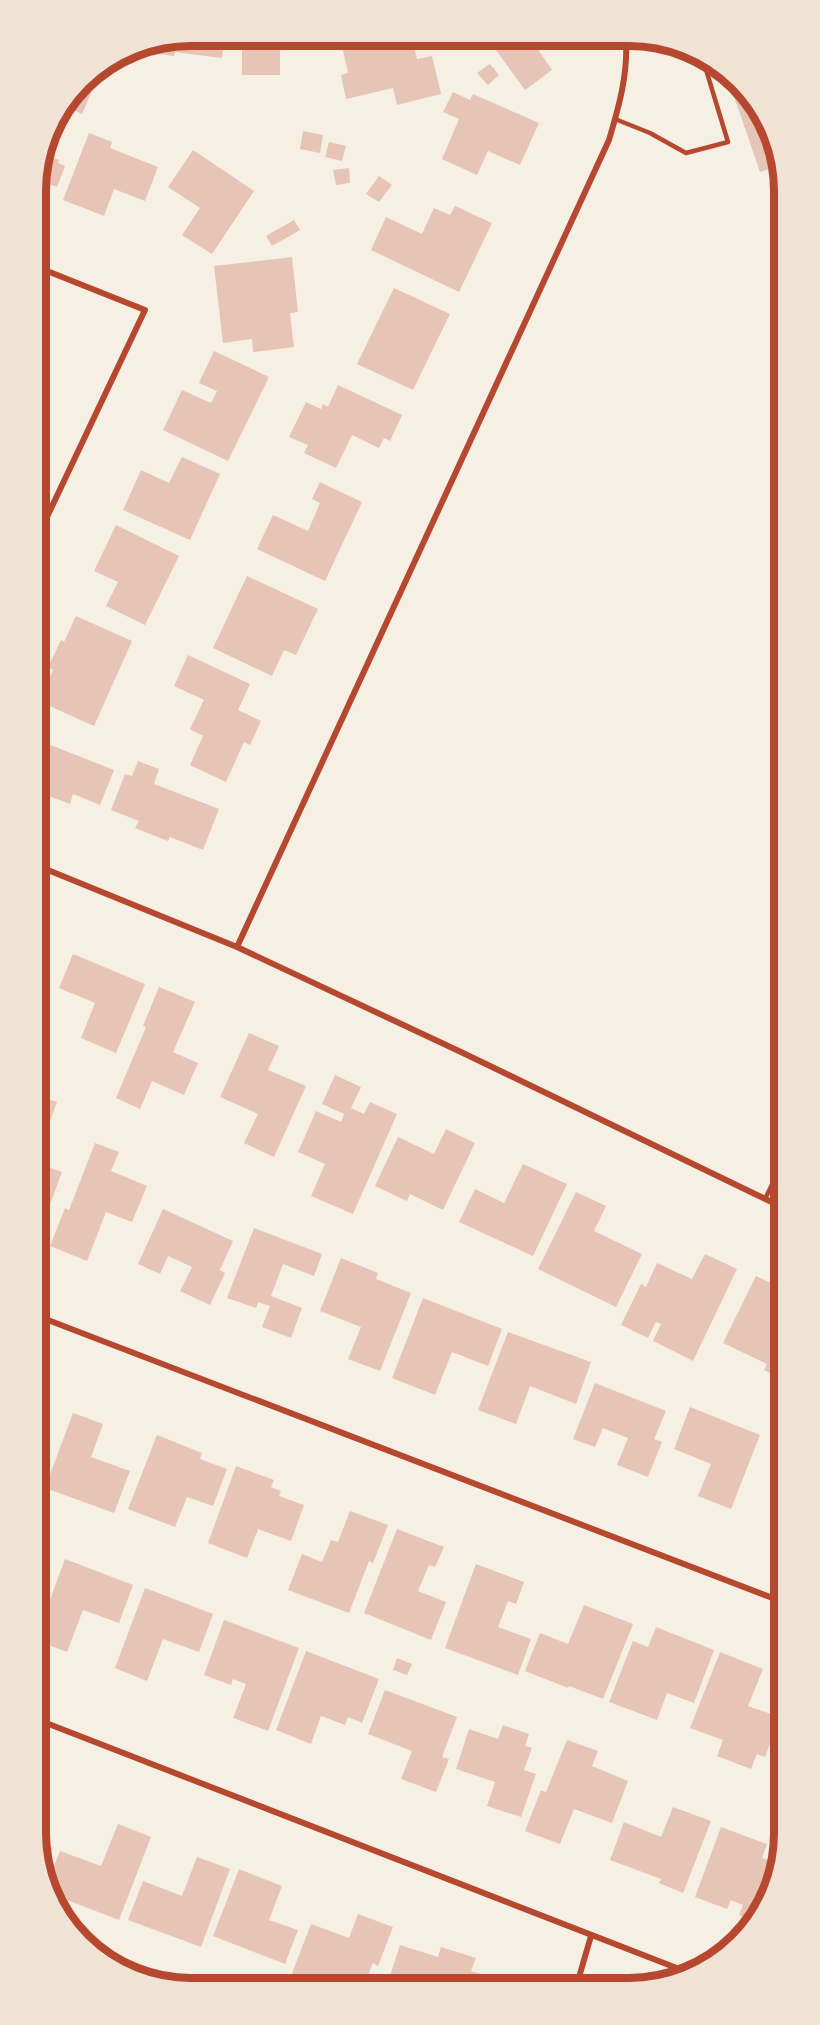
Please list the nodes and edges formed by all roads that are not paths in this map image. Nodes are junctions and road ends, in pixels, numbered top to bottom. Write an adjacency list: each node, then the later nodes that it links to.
1 (626, 46): 3 (street)
2 (706, 69): 3 (lane)
3 (615, 119): 7 (street)
4 (47, 271): 5 (street)
5 (47, 517)
6 (47, 869): 7 (street)
7 (237, 947): 9 (street)
8 (773, 1182): 9 (lane)
9 (765, 1199): 10 (street)
10 (773, 1203)
11 (46, 1319): 12 (street)
12 (773, 1598)
13 (46, 1723): 14 (street)
14 (591, 1936): 15 (street); 16 (street)
15 (679, 1969)
16 (579, 1978)

